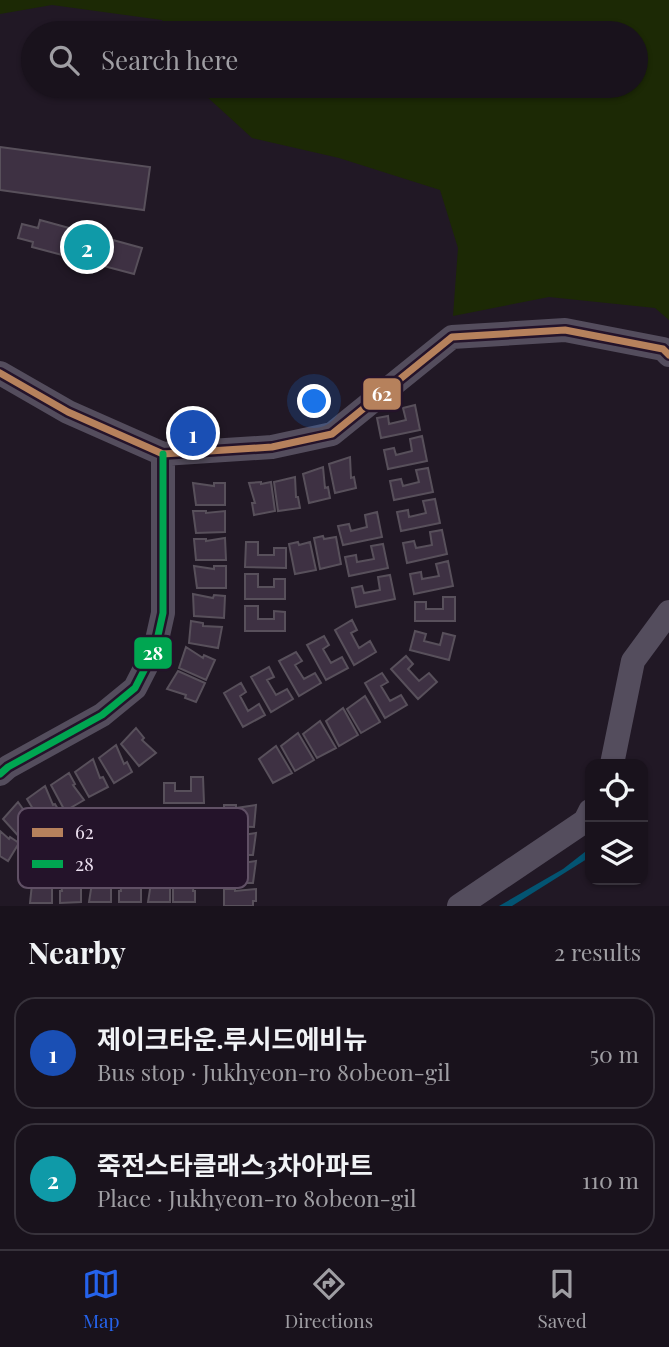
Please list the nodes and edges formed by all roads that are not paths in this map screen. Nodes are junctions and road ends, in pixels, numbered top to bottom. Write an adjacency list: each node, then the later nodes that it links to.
1 (669, 355): 3 (street)
2 (0, 373): 3 (street)
3 (163, 454): 6 (street)
4 (669, 612): 5 (street)
5 (613, 759)
6 (0, 774)
7 (585, 821): 8 (street)
8 (470, 903)

